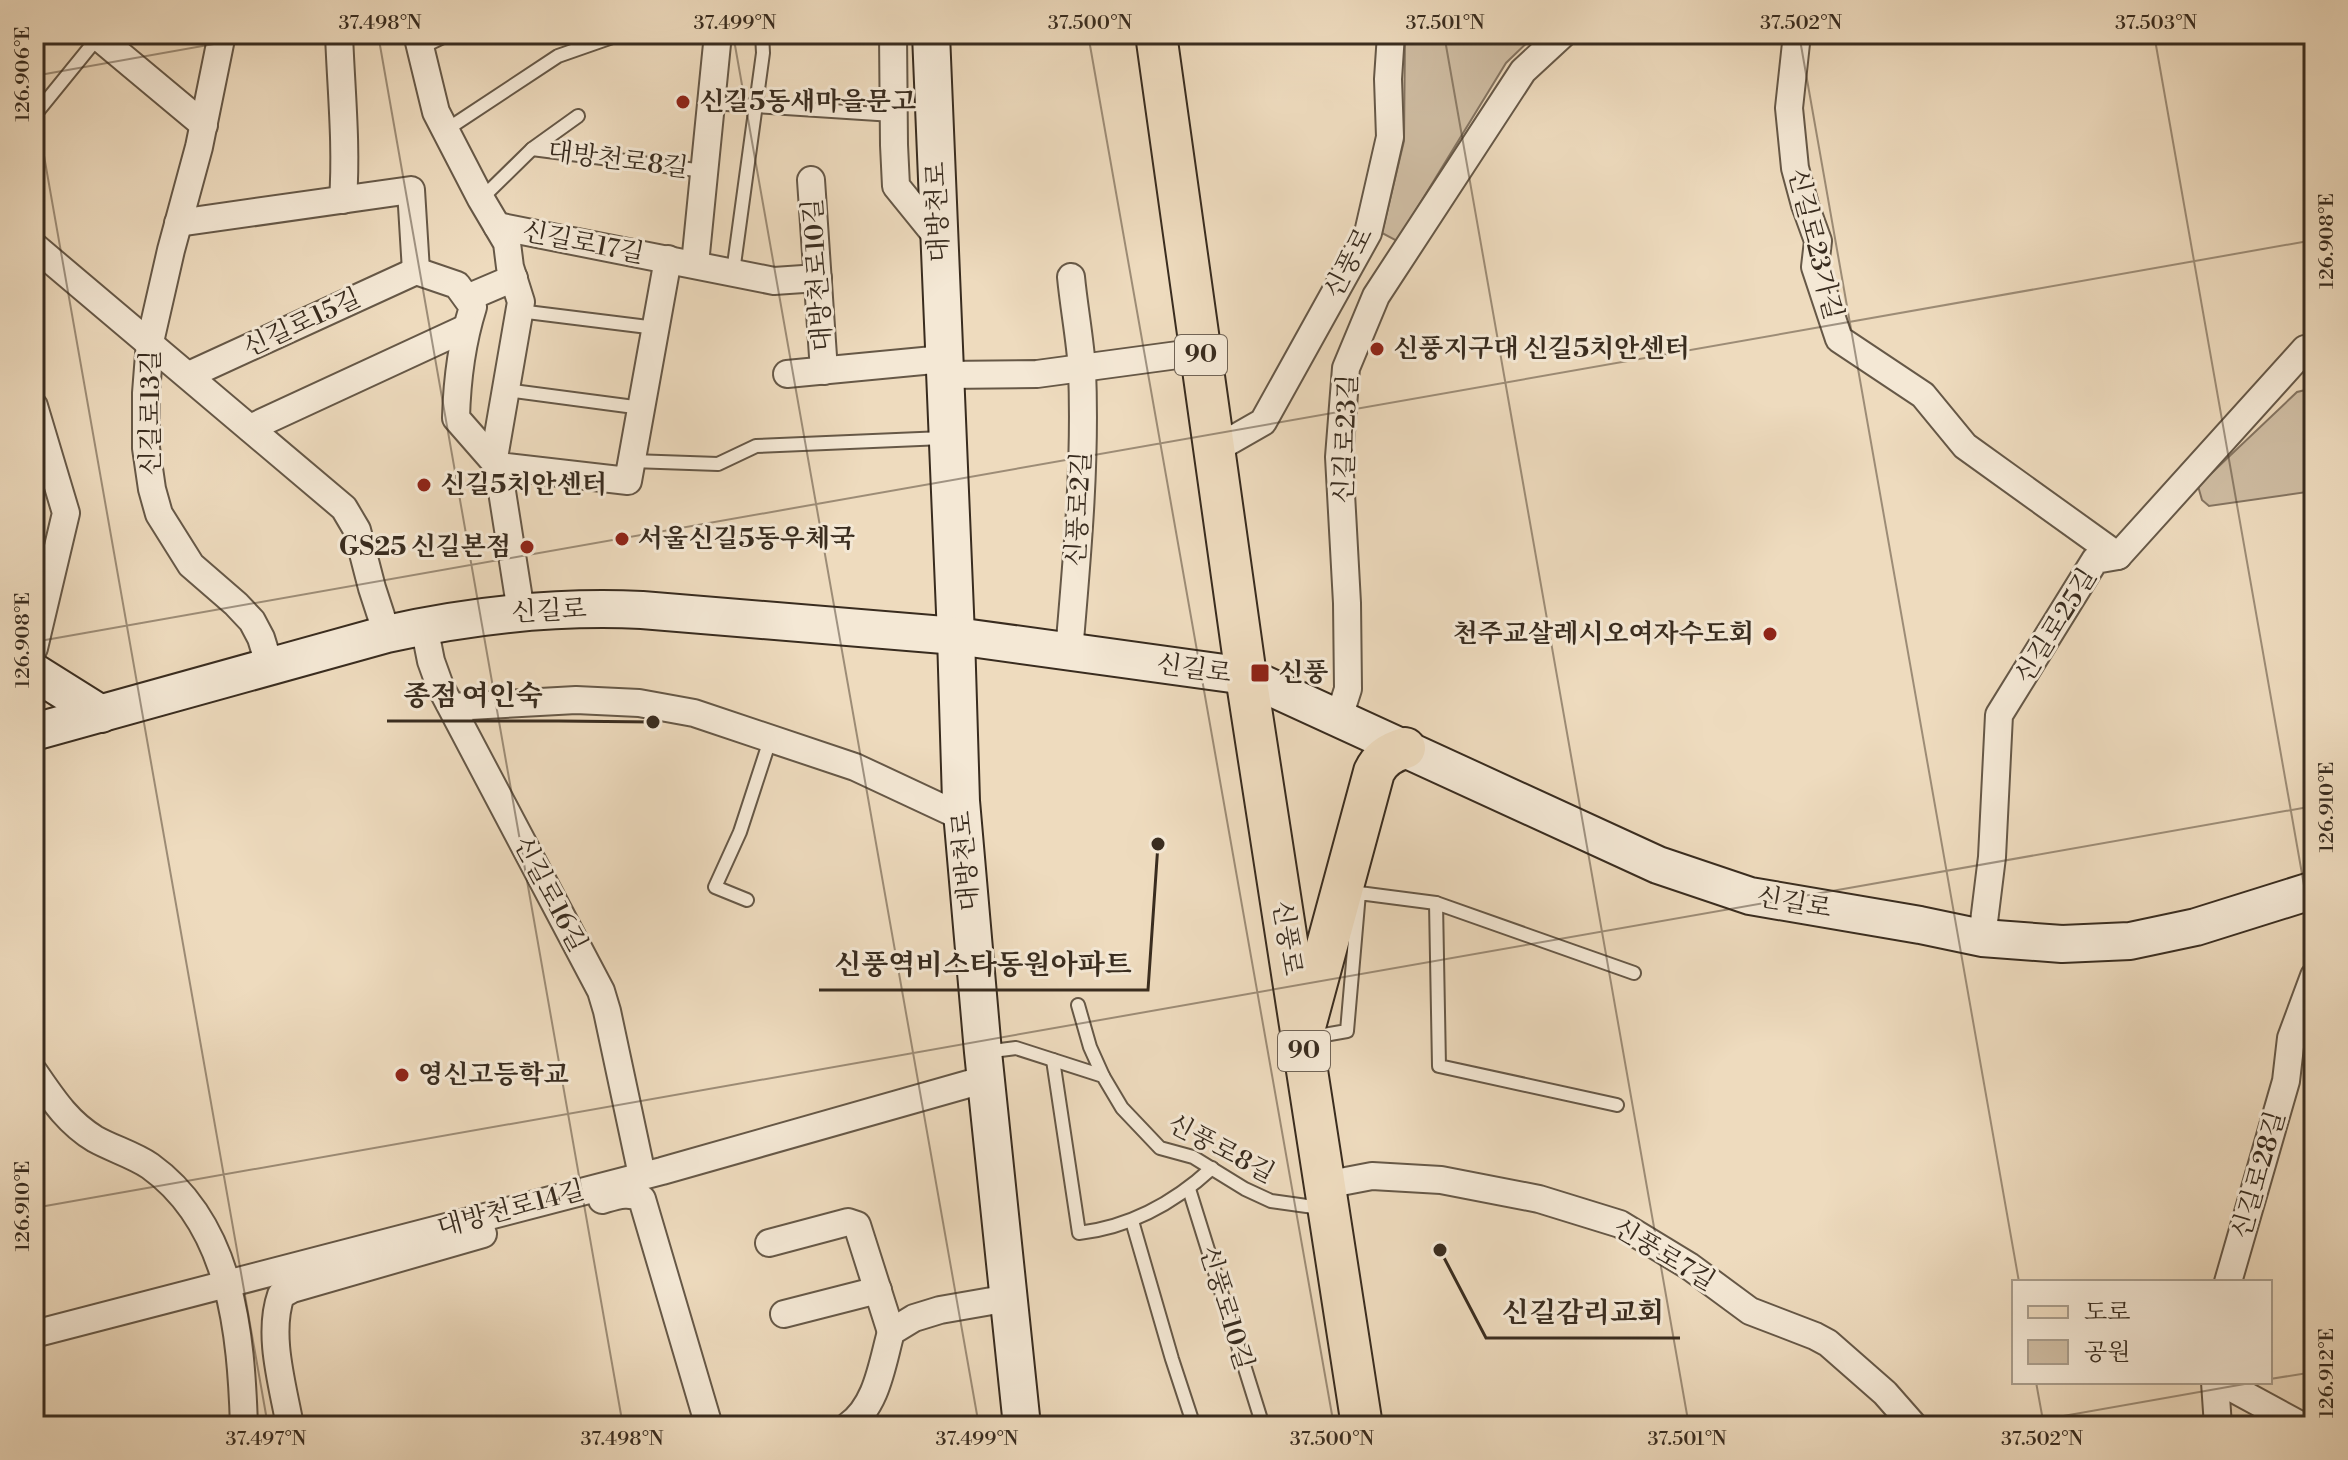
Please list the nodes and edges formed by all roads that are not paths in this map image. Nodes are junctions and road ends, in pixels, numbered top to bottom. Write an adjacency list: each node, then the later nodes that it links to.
1 (222, 34): 20 (street, 신길로13길)
2 (339, 34): 26 (street)
3 (449, 34): 14 (lane, 신길로17길)
4 (621, 34): 21 (lane)
5 (718, 34): 15 (street, 대방천로8길)
6 (762, 34): 16 (lane)
7 (893, 34): 17 (street)
8 (931, 34): 29 (main road, 대방천로)
9 (1156, 34): 43 (main road, 신풍로 / 90)
10 (1391, 34): 55 (street, 신풍로)
11 (1563, 34): 70 (street, 신길로23길)
12 (1797, 34): 58 (street, 신길로23가길)
13 (98, 35): 18 (lane); 20 (street)
14 (419, 41): 21 (street, 신길로17길)
15 (711, 103): 16 (lane); 23 (street, 대방천로8길)
16 (755, 107): 17 (lane); 34 (lane)
17 (893, 115): 29 (street)
18 (34, 116)
19 (578, 116): 22 (lane)
20 (204, 125): 27 (street, 신길로13길)
21 (446, 130): 25 (street, 신길로17길)
22 (532, 149): 23 (lane, 대방천로8길); 25 (lane)
23 (704, 171): 32 (street, 대방천로8길)
24 (811, 180): 37 (street, 대방천로10길)
25 (481, 199): 28 (street, 신길로17길)
26 (343, 200): 27 (street); 33 (street)
27 (178, 223): 42 (street, 신길로13길)
28 (497, 226): 31 (street, 신길로17길); 36 (street, 신길로17길)
29 (939, 239): 45 (main road, 대방천로)
30 (34, 246): 42 (street)
31 (668, 259): 32 (street, 신길로17길); 41 (street, 신길로17길)
32 (695, 264): 34 (street, 신길로17길)
33 (416, 271): 38 (street); 49 (street, 신길로15길)
34 (733, 272): 37 (street, 신길로17길)
35 (1071, 277): 46 (street, 신풍로2길)
36 (514, 278): 38 (street); 39 (street, 신길로17길)
37 (818, 278): 47 (street, 대방천로10길)
38 (467, 298): 40 (street)
39 (519, 311): 41 (lane); 50 (street, 신길로17길)
40 (466, 328): 53 (street); 57 (street)
41 (656, 328): 52 (street, 신길로17길)
42 (150, 342): 49 (street); 65 (street, 신길로13길)
43 (1200, 352): 46 (street); 55 (main road, 신풍로 / 90)
44 (2309, 354): 58 (street, 신길로25길)
45 (944, 367): 46 (street); 47 (street, 대방천로10길); 54 (main road, 대방천로)
46 (1082, 367): 64 (street, 신풍로2길)
47 (824, 371): 48 (street, 대방천로10길)
48 (787, 374)
49 (189, 375): 53 (street)
50 (506, 390): 52 (lane); 57 (street, 신길로17길)
51 (34, 406): 63 (street)
52 (642, 408): 56 (street, 신길로17길)
53 (250, 428): 61 (street)
54 (946, 438): 56 (lane); 62 (main road, 대방천로)
55 (1214, 450): 67 (main road, 신풍로 / 90)
56 (632, 461): 57 (street)
57 (498, 466): 59 (street, 신길로17길)
58 (2118, 556): 78 (street, 신길로25길)
59 (521, 612): 60 (main road, 신길로); 62 (main road, 신길로)
60 (424, 626): 61 (main road, 신길로); 68 (street, 신길로16길)
61 (387, 634): 65 (main road, 신길로)
62 (956, 636): 64 (main road, 신길로); 74 (main road, 대방천로)
63 (34, 648)
64 (1069, 652): 67 (main road, 신길로)
65 (270, 667): 69 (main road, 신길로)
66 (34, 672): 69 (main road)
67 (1246, 676): 70 (main road, 신길로); 82 (main road, 신풍로 / 90)
68 (452, 707): 72 (street); 91 (street, 신길로16길)
69 (101, 714): 71 (main road, 신길로)
70 (1339, 717): 73 (main road, 신길로)
71 (34, 732)
72 (770, 740): 74 (street); 76 (lane)
73 (1405, 748): 78 (main road, 신길로); 82 (main road)
74 (962, 817): 85 (main road, 대방천로)
75 (2314, 890): 78 (main road, 신길로)
76 (747, 900)
77 (1436, 903): 79 (lane); 82 (lane); 89 (lane)
78 (1982, 938)
79 (1634, 973)
80 (2314, 976): 96 (street, 신길로28길)
81 (1078, 1005): 83 (lane, 신풍로8길)
82 (1302, 1038): 93 (main road, 신풍로 / 90)
83 (1090, 1047): 86 (lane); 88 (lane, 신풍로8길)
84 (1053, 1060): 85 (lane); 86 (lane); 94 (lane)
85 (984, 1065): 91 (street, 대방천로14길); 99 (main road, 대방천로)
86 (1072, 1066): 88 (lane)
87 (34, 1072): 97 (street)
88 (1103, 1076): 90 (lane, 신풍로8길)
89 (1617, 1105)
90 (1212, 1168): 92 (lane); 93 (lane, 신풍로8길)
91 (642, 1175): 97 (street, 대방천로14길)
92 (1189, 1189): 94 (lane); 112 (lane, 신풍로10길)
93 (1326, 1197): 105 (main road, 신풍로 / 90); 113 (street, 신풍로7길)
94 (1132, 1221): 111 (lane)
95 (769, 1243): 98 (street)
96 (2229, 1280)
97 (228, 1282): 102 (street, 대방천로14길); 106 (street)
98 (878, 1290): 100 (street); 101 (street)
99 (1009, 1298): 101 (street); 110 (main road, 대방천로)
100 (784, 1314)
101 (891, 1332): 109 (street)
102 (34, 1334)
103 (2218, 1384): 114 (street)
104 (2222, 1384): 115 (street)
105 (1358, 1425)
106 (244, 1426)
107 (290, 1426): 108 (street)
108 (709, 1426)
109 (848, 1426)
110 (1022, 1426)
111 (1194, 1426)
112 (1263, 1426)
113 (1914, 1426)
114 (2218, 1426)
115 (2302, 1426)

